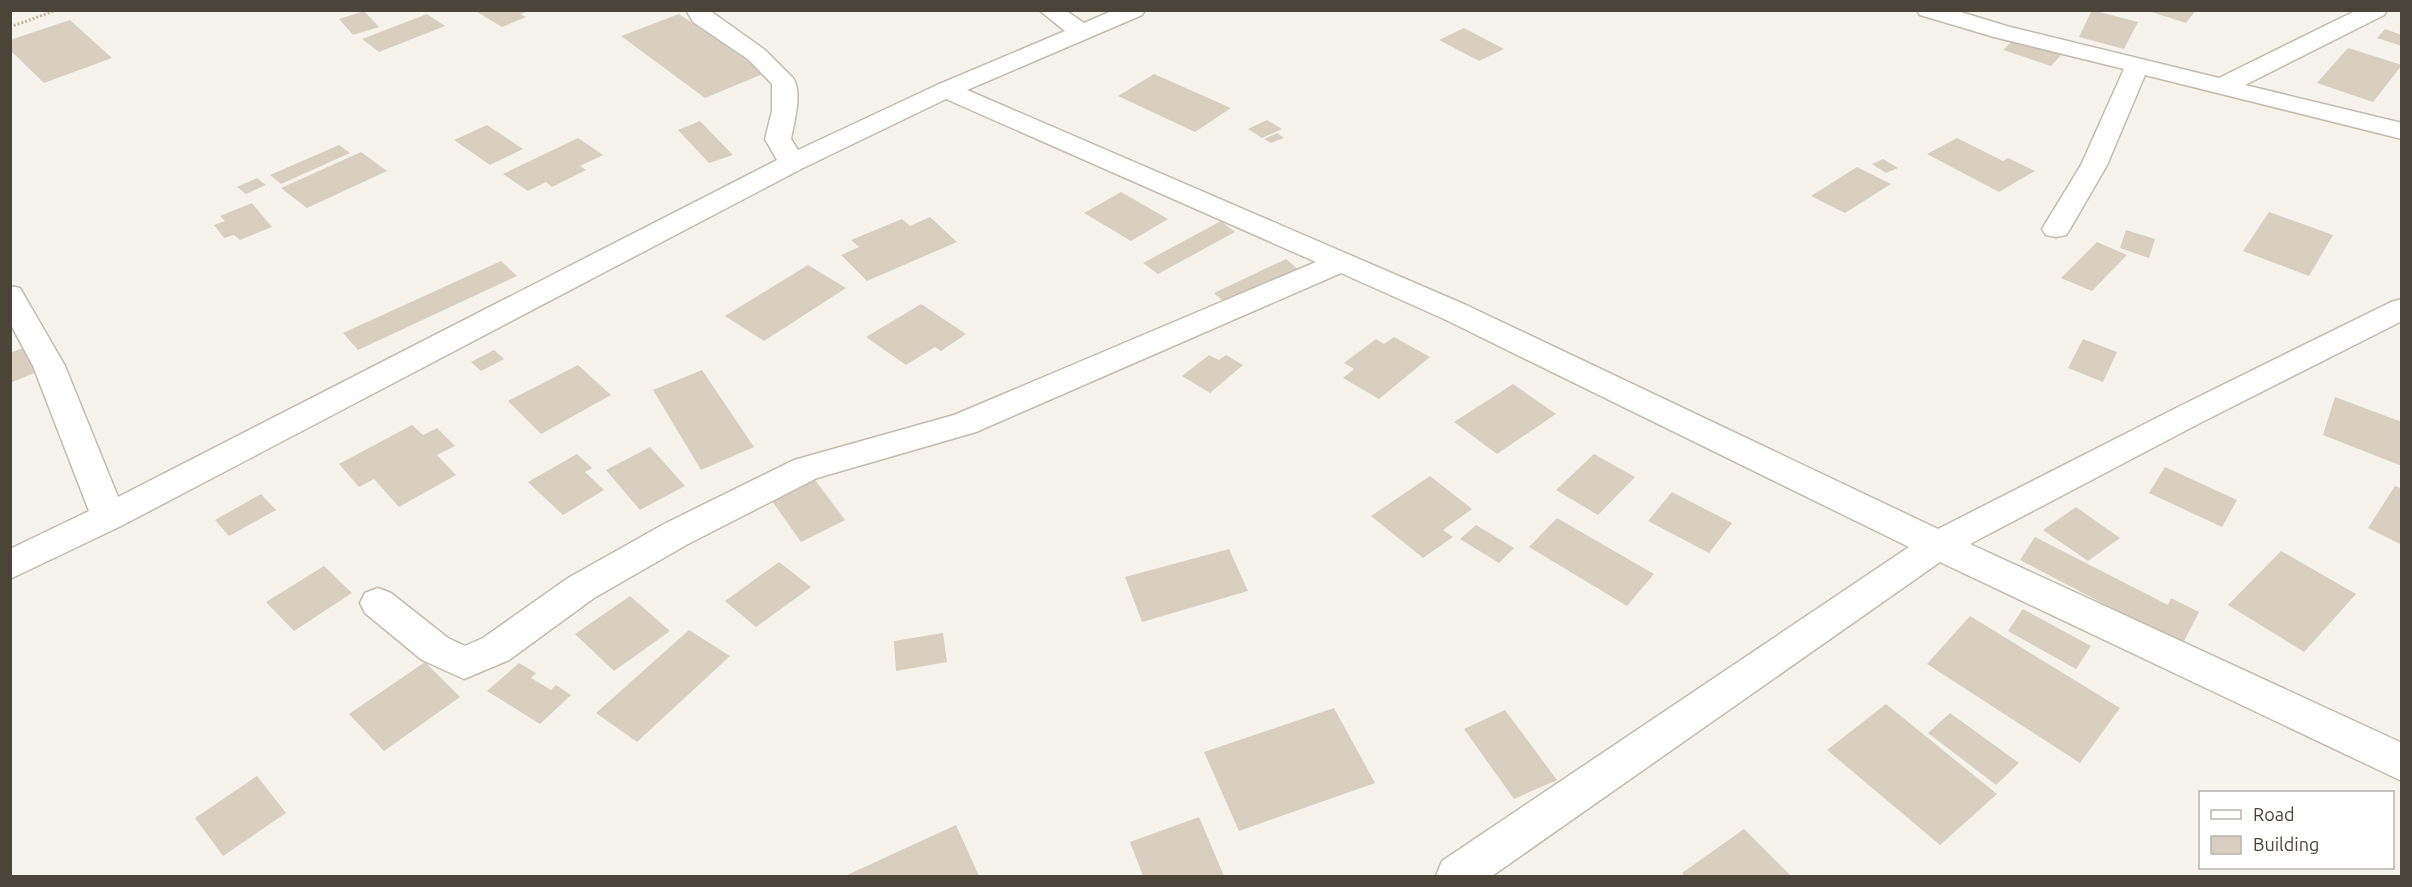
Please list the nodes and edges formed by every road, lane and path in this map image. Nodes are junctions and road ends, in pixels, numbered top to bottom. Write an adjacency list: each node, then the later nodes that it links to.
1 (57, 10): 8 (path)
2 (696, 10): 14 (street)
3 (1050, 10): 9 (street)
4 (1134, 10): 9 (street)
5 (1928, 10): 7 (street)
6 (2376, 10): 11 (street)
7 (2000, 21): 10 (street)
8 (10, 27)
9 (1081, 32): 12 (street)
10 (2137, 66): 11 (street); 15 (street)
11 (2223, 86): 13 (street)
12 (946, 90): 14 (street); 16 (street)
13 (2402, 131)
14 (792, 163): 19 (street)
15 (2056, 229)
16 (1340, 263): 20 (street); 22 (street)
17 (10, 295): 19 (street)
18 (2402, 309): 20 (street)
19 (109, 517): 21 (street)
20 (1938, 545): 23 (street); 24 (street)
21 (10, 565)
22 (378, 603)
23 (2402, 763)
24 (1456, 876)

